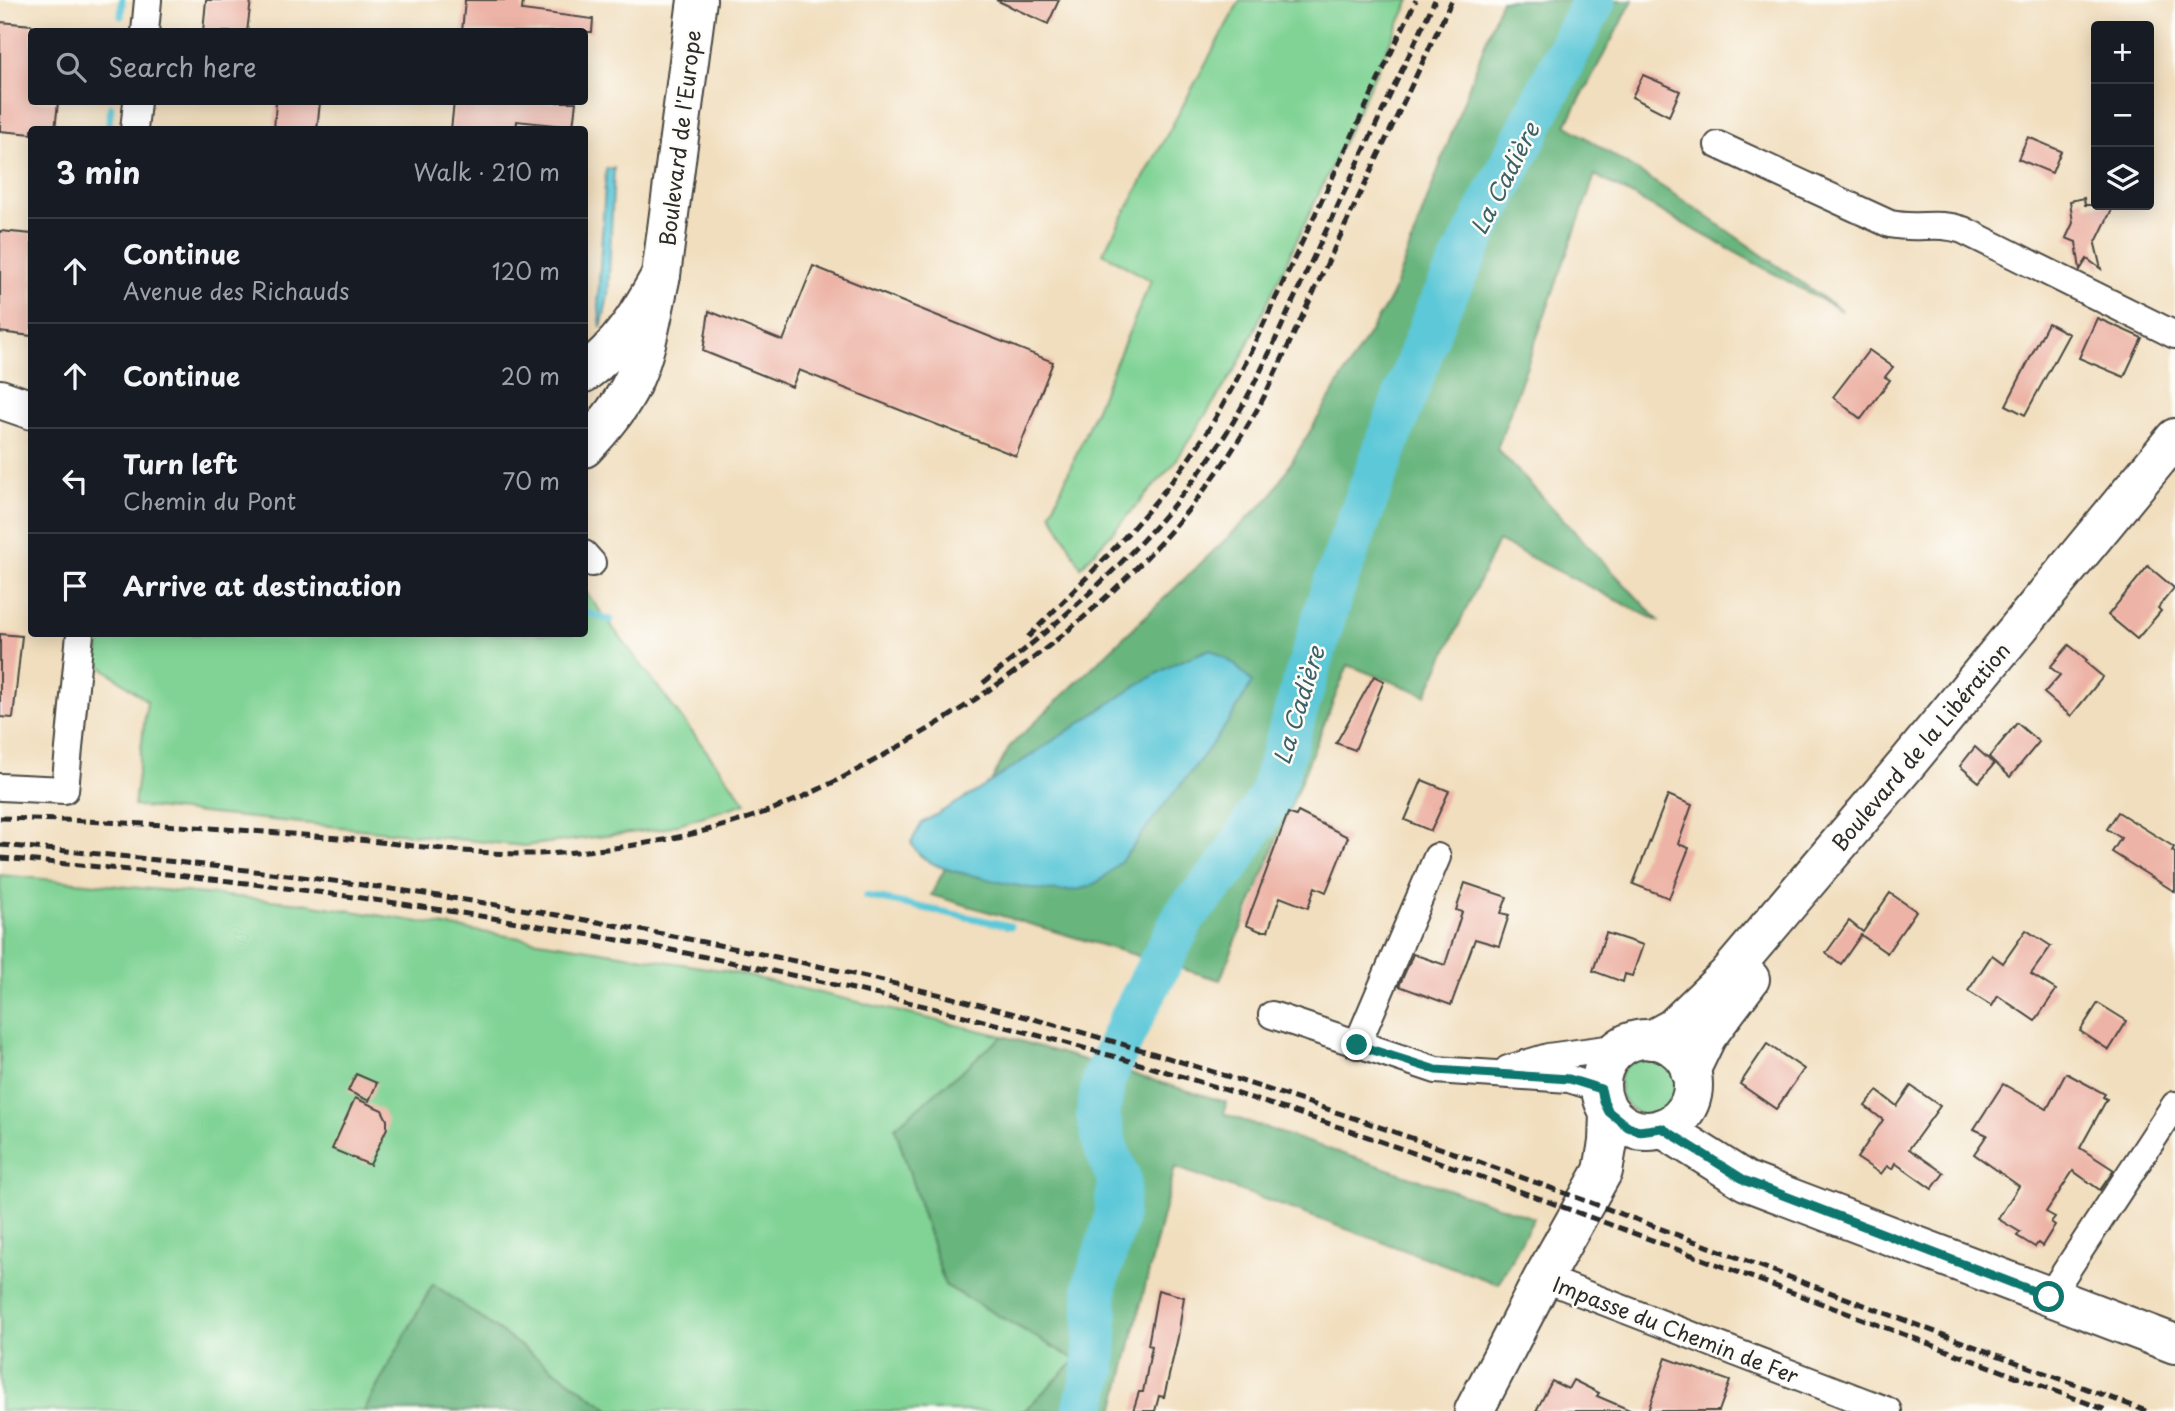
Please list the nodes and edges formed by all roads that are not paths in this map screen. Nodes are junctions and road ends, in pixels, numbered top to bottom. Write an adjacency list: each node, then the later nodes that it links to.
1 (148, 0): 3 (street)
2 (697, 0): 7 (street, Boulevard de l'Europe)
3 (145, 28)
4 (137, 105): 5 (street)
5 (134, 126)
6 (1718, 145): 8 (street)
7 (661, 275): 9 (street, Boulevard de l'Europe); 12 (street, Boulevard de l'Europe)
8 (2175, 335)
9 (588, 370)
10 (0, 400): 11 (street)
11 (28, 409)
12 (588, 443)
13 (2174, 448): 18 (street, Boulevard de la Libération); 21 (street, Boulevard de la Libération)
14 (80, 637): 15 (street)
15 (0, 787)
16 (1437, 857): 19 (street)
17 (1272, 1015): 19 (street)
18 (1636, 1043): 20 (street); 21 (street); 22 (street)
19 (1357, 1045): 20 (street)
20 (1496, 1072): 22 (street)
21 (1690, 1085): 24 (street); 26 (street)
22 (1605, 1101): 24 (street); 25 (street)
23 (2175, 1105): 28 (street)
24 (1656, 1130): 25 (street); 26 (street)
25 (1603, 1171): 27 (street)
26 (1746, 1181): 28 (street)
27 (1543, 1278): 30 (street); 31 (street, Impasse du Chemin de Fer)
28 (2049, 1297): 29 (street)
29 (2175, 1344)
30 (1474, 1411)
31 (1888, 1411)

